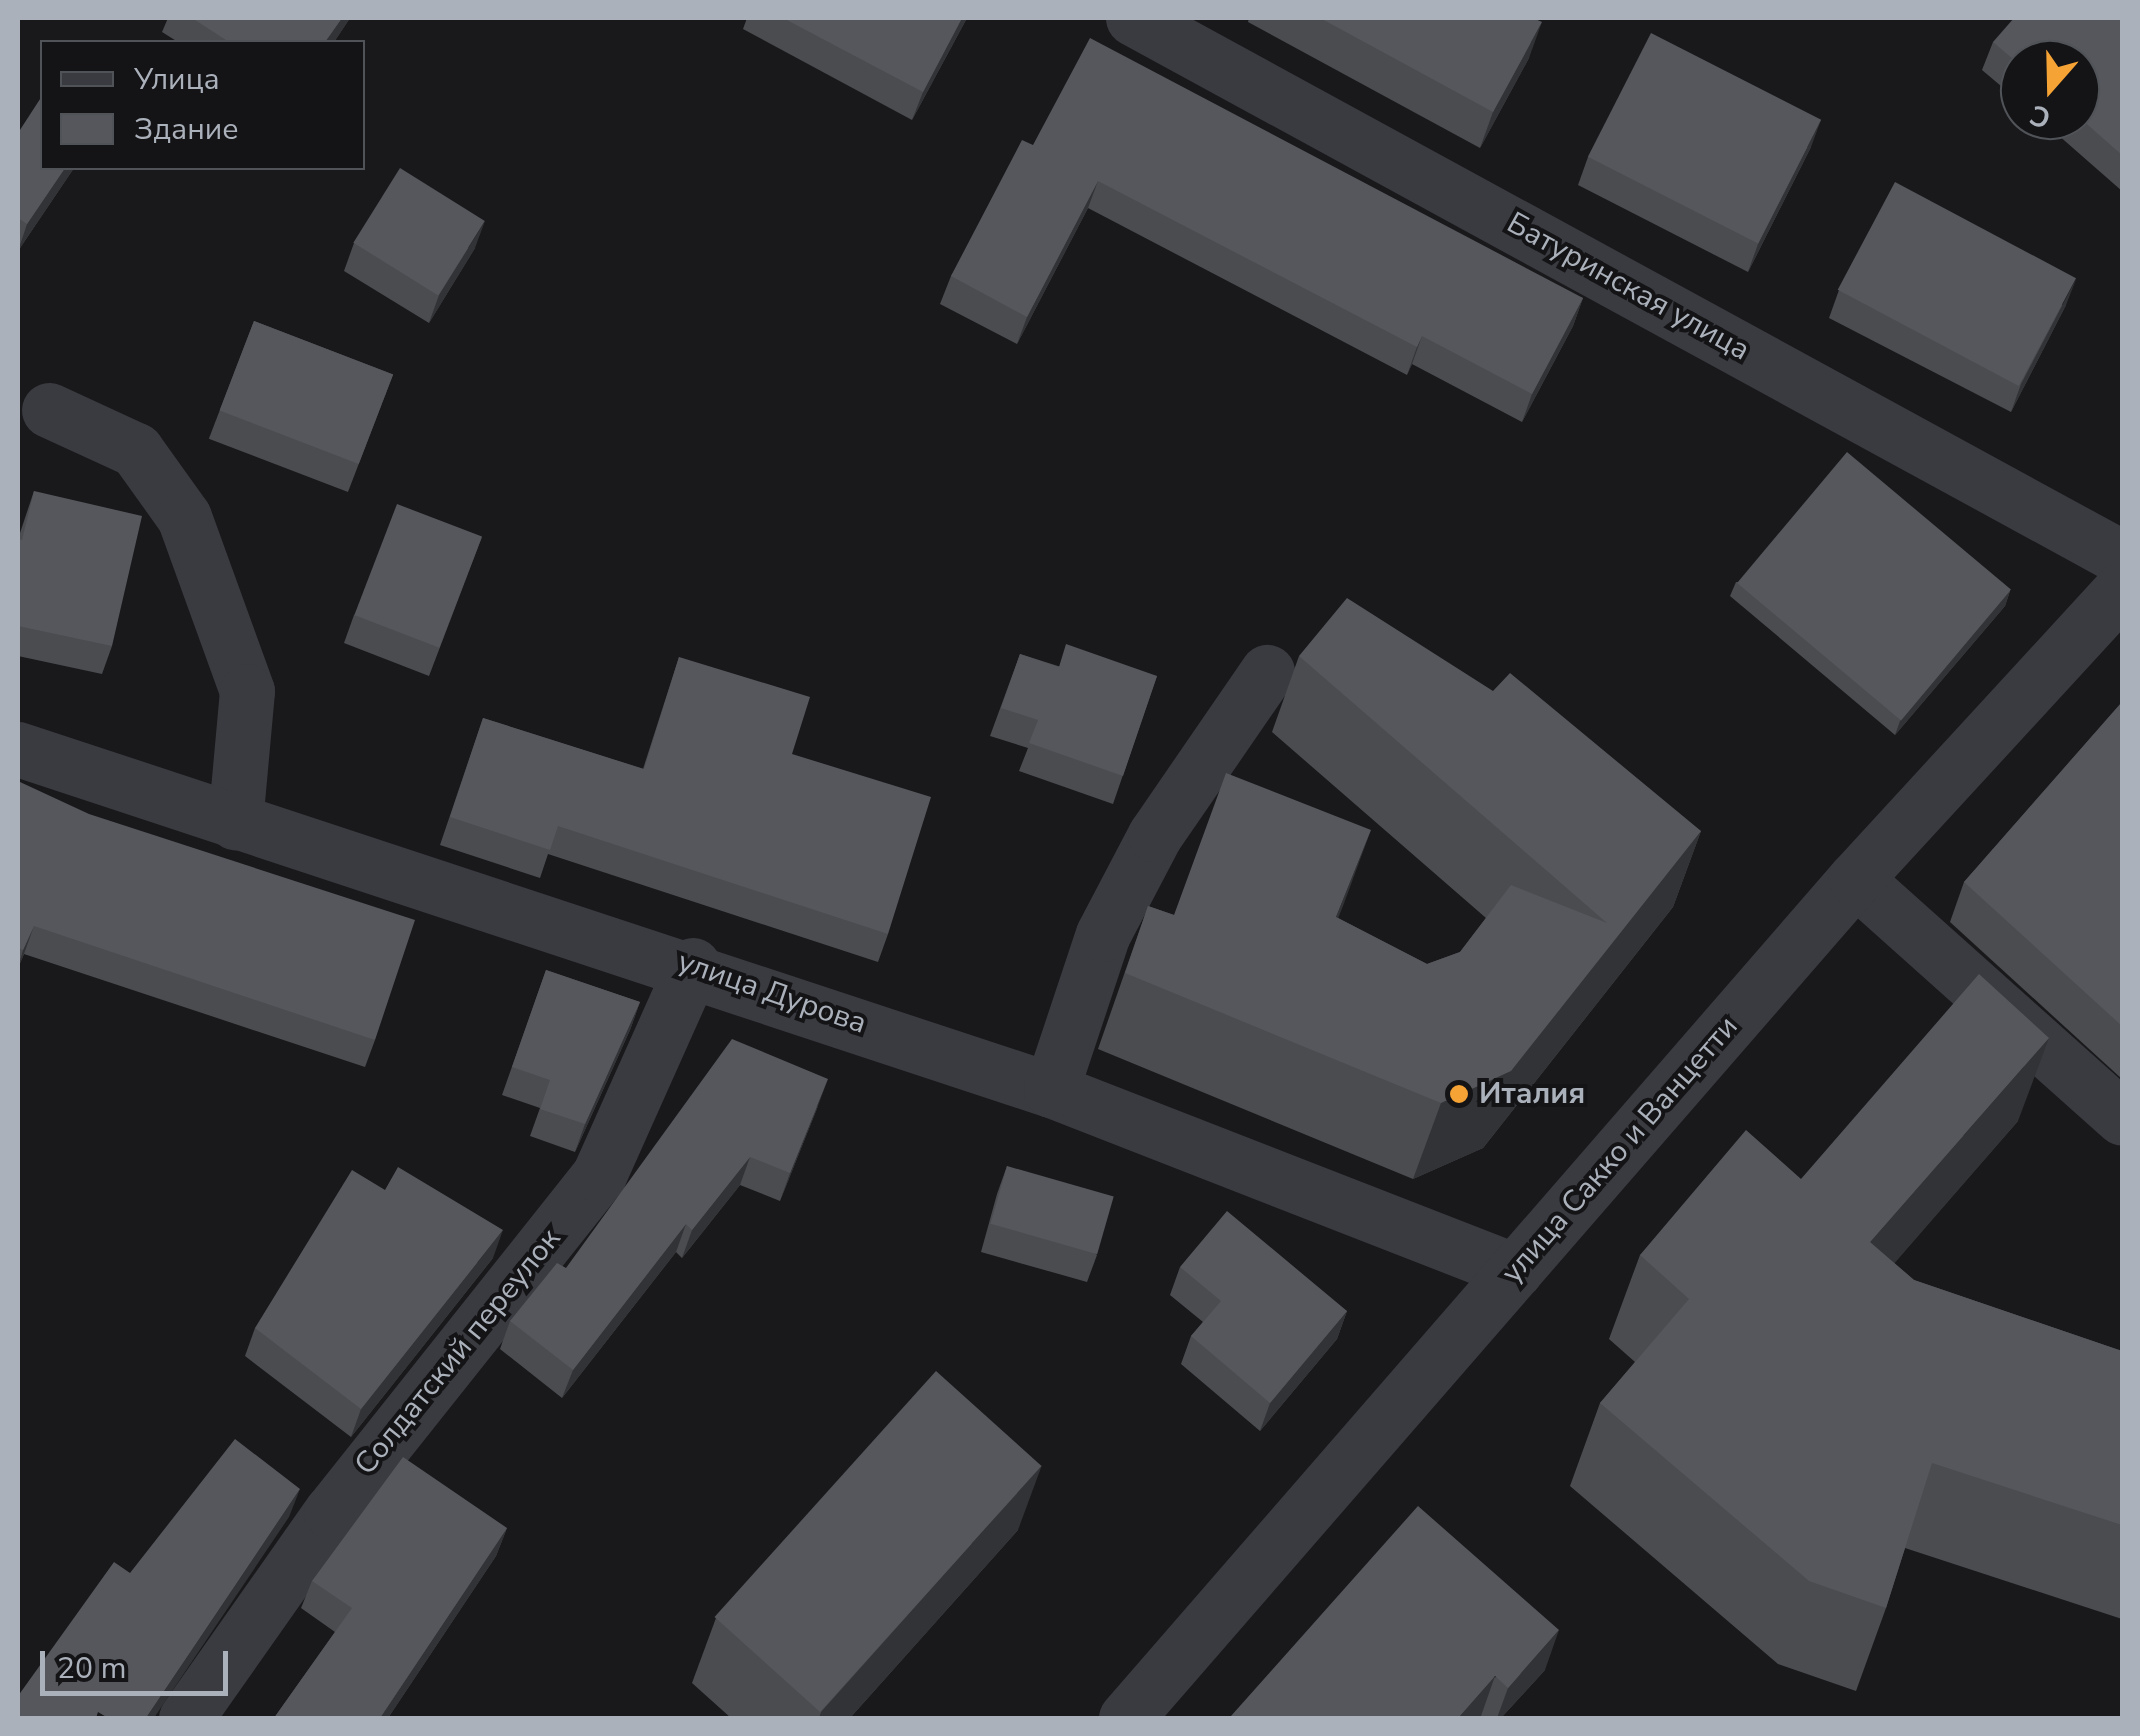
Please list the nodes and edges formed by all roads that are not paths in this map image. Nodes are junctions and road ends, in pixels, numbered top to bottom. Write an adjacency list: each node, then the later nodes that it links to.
1 (1133, 18): 3 (street, Батуринская улица)
2 (49, 410): 7 (street)
3 (2122, 558)
4 (2122, 589): 8 (street, улица Сакко и Ванцетти)
5 (1267, 672): 10 (street)
6 (18, 749): 7 (street, улица Дурова)
7 (235, 822): 9 (street, улица Дурова)
8 (1855, 879): 11 (street); 12 (street, улица Сакко и Ванцетти)
9 (693, 965): 10 (street, улица Дурова); 14 (street, Солдатский переулок)
10 (1051, 1090): 12 (street, улица Дурова)
11 (2122, 1118)
12 (1515, 1271): 13 (street, улица Сакко и Ванцетти)
13 (1141, 1713)
14 (186, 1718)

